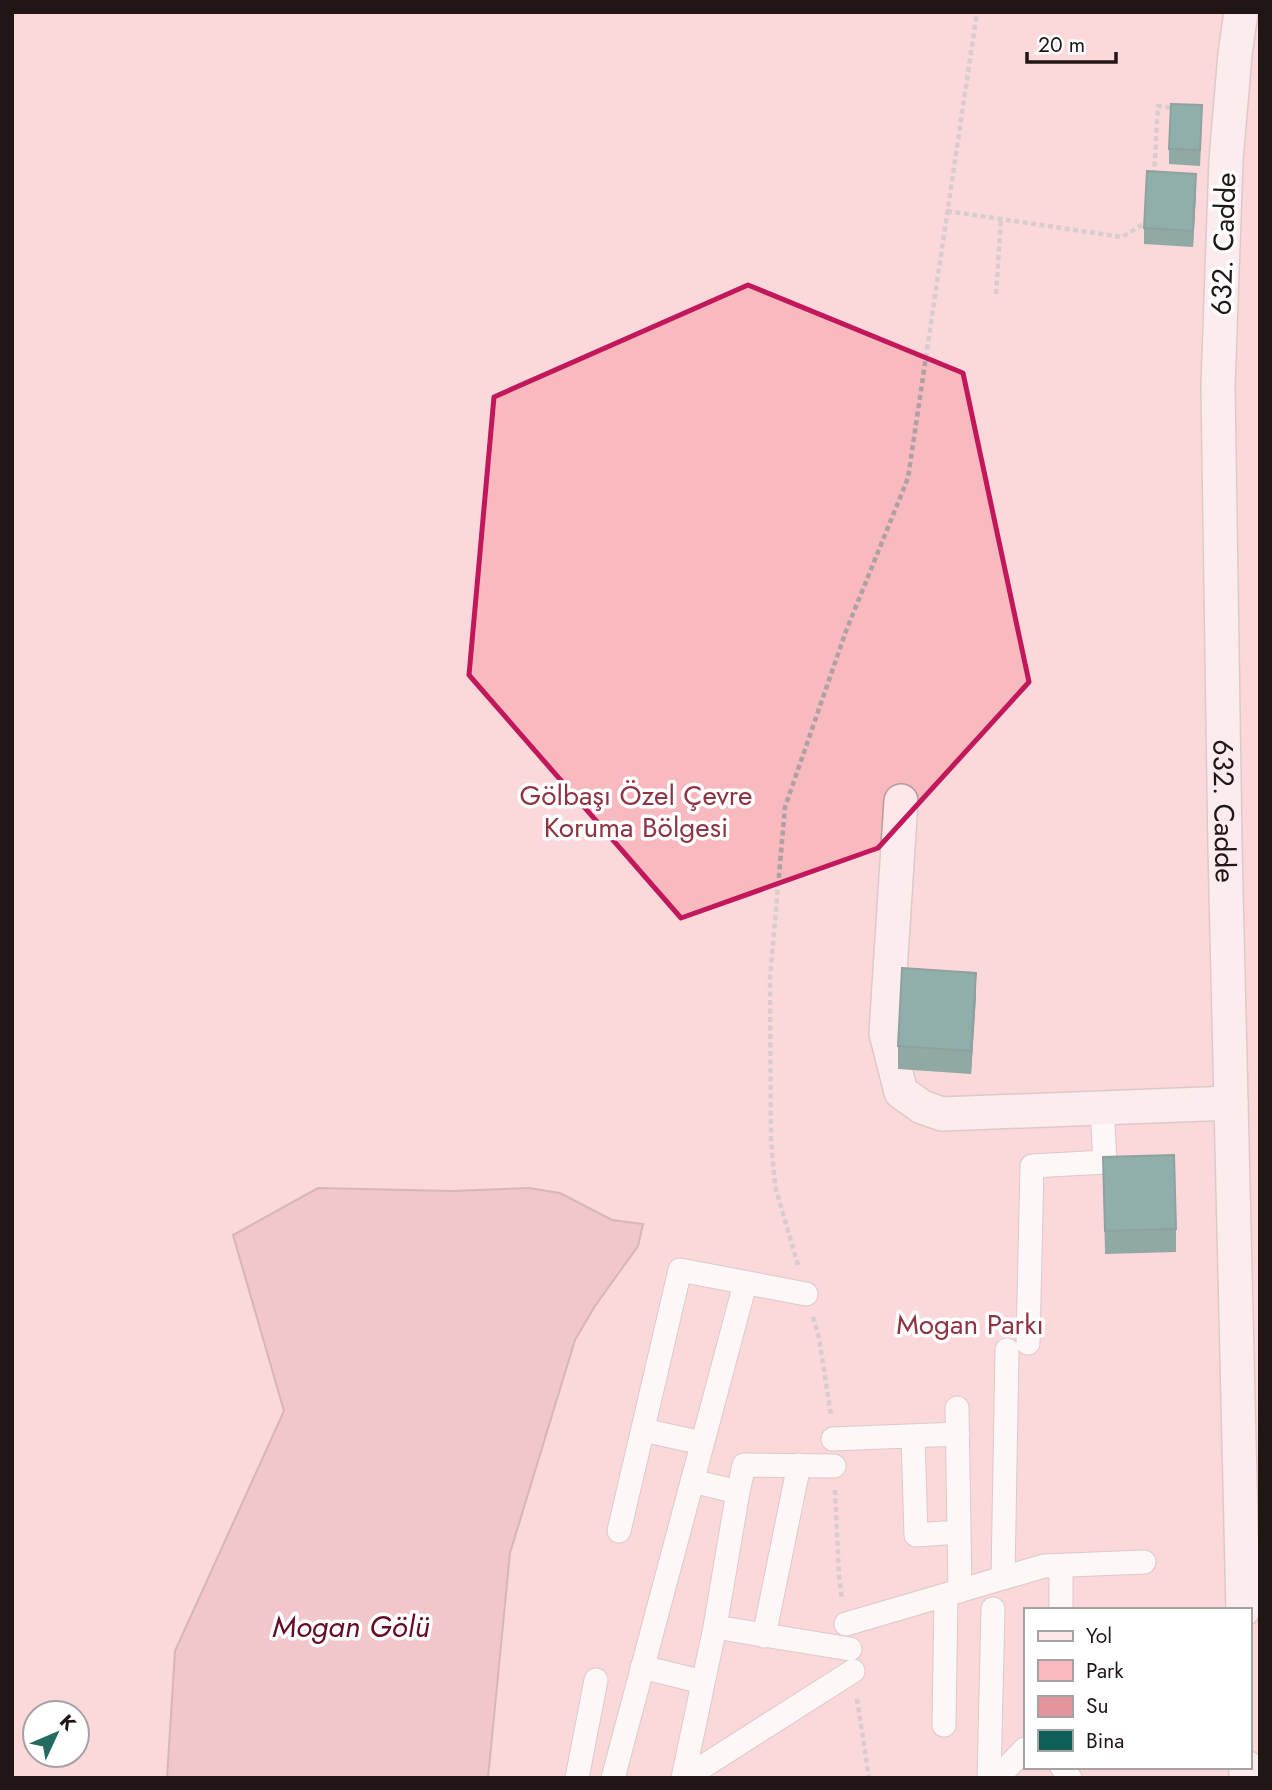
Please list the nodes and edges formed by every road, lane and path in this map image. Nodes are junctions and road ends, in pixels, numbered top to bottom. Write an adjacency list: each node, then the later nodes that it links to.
1 (977, 12): 5 (path)
2 (1241, 12): 10 (street, 632. Cadde)
3 (1182, 109): 4 (path)
4 (1153, 187)
5 (947, 211): 6 (path); 13 (path)
6 (1001, 219): 7 (path); 8 (path)
7 (1145, 223)
8 (996, 294)
9 (901, 801): 11 (street)
10 (1231, 1103): 11 (street); 31 (street, 632. Cadde)
11 (1102, 1108): 28 (street)
12 (745, 1283): 13 (street); 15 (street); 19 (street)
13 (806, 1294): 18 (path)
14 (957, 1408): 16 (street)
15 (643, 1430): 19 (street); 24 (street)
16 (958, 1434): 17 (street); 25 (street)
17 (913, 1436): 18 (street); 25 (street)
18 (833, 1439)
19 (702, 1443): 22 (street)
20 (799, 1465): 21 (street); 23 (street); 35 (street)
21 (834, 1466): 33 (path)
22 (692, 1481): 23 (street); 37 (street)
23 (738, 1492): 34 (street)
24 (619, 1531)
25 (960, 1532): 29 (street)
26 (1144, 1562): 27 (street)
27 (1061, 1566): 28 (street); 30 (street)
28 (1003, 1578): 29 (street)
29 (953, 1593): 33 (street); 40 (street)
30 (1060, 1608)
31 (1242, 1608)
32 (993, 1609): 46 (street)
33 (846, 1624)
34 (715, 1627): 35 (street); 39 (street)
35 (764, 1636): 36 (street)
36 (851, 1660): 44 (street); 45 (path)
37 (642, 1667): 39 (street); 43 (street)
38 (596, 1680): 42 (street)
39 (703, 1682): 44 (street)
40 (944, 1725)
41 (1024, 1750): 47 (street)
42 (577, 1778)
43 (613, 1778)
44 (684, 1778)
45 (869, 1778)
46 (989, 1778)
47 (997, 1778)

